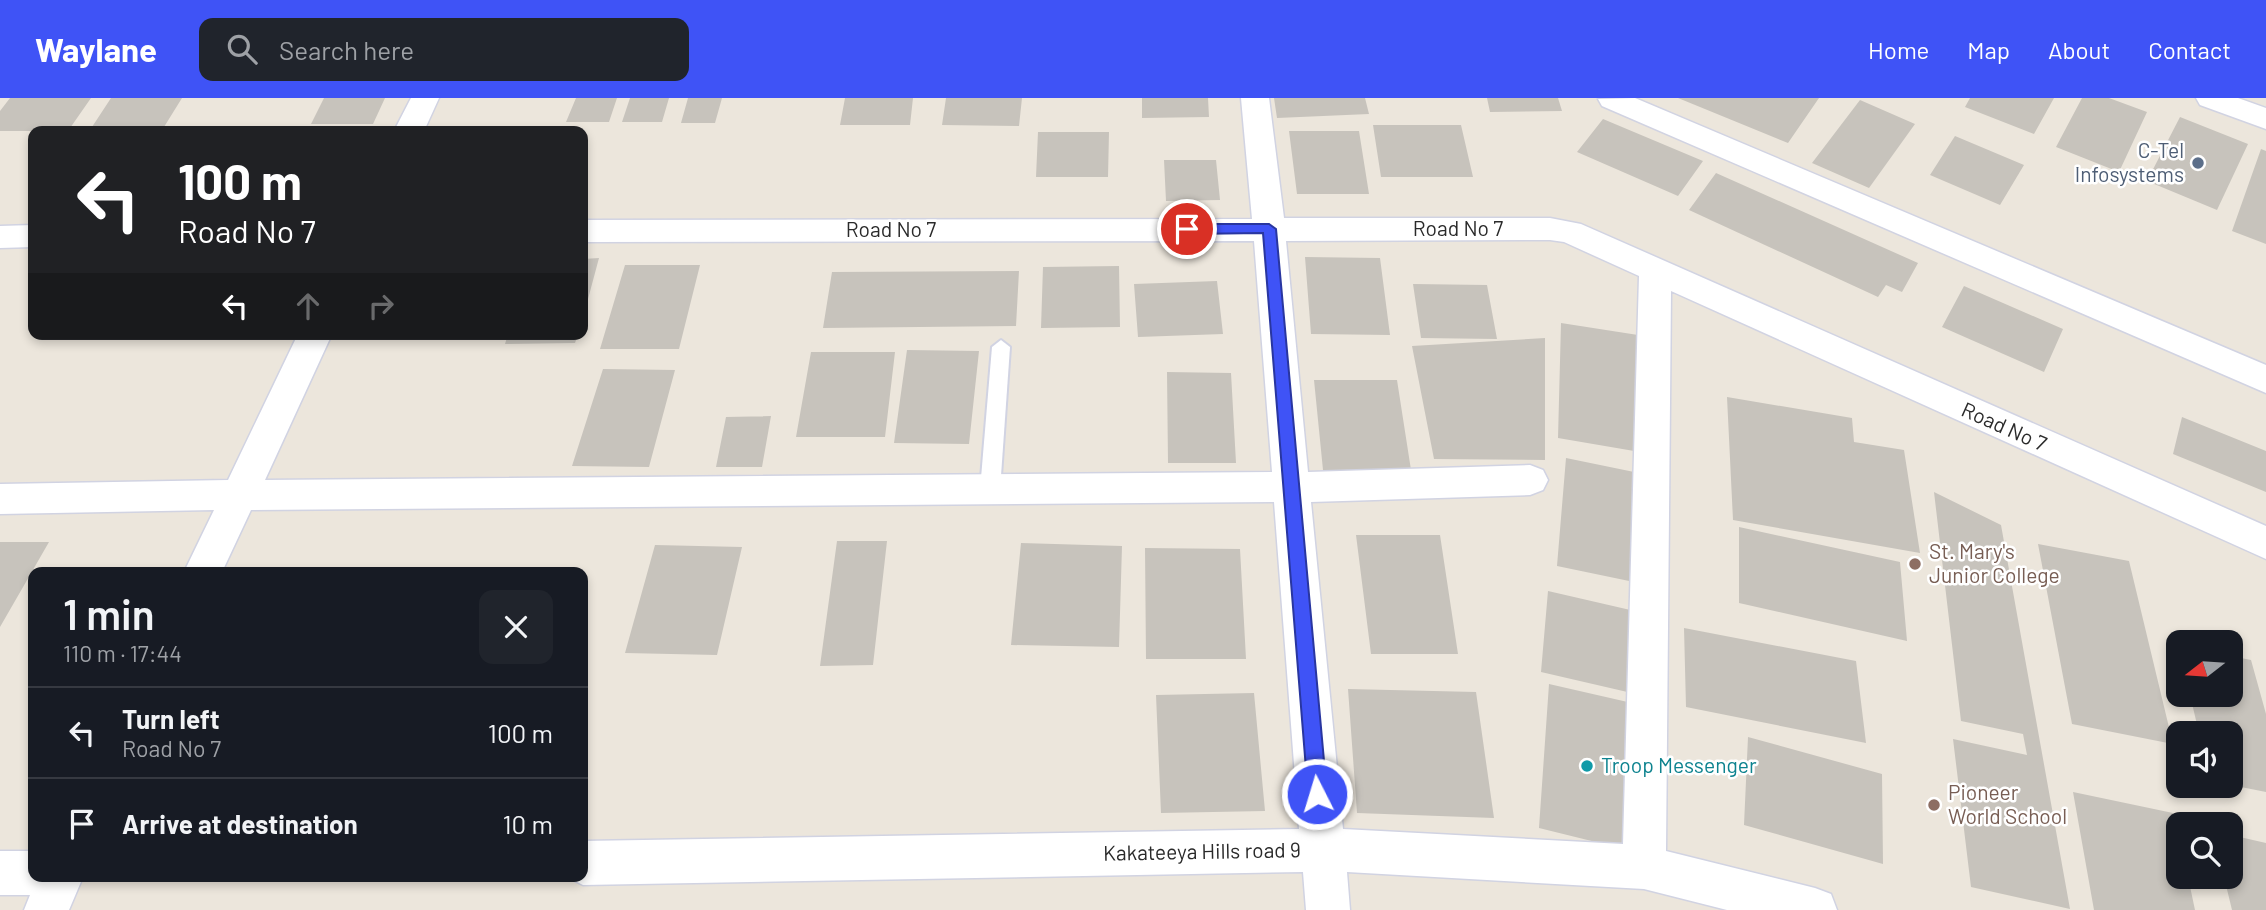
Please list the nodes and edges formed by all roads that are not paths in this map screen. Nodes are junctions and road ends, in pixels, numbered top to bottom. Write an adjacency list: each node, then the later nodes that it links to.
1 (425, 98): 6 (street)
2 (1255, 98): 7 (street)
3 (2210, 98): 5 (street)
4 (1612, 99): 14 (street)
5 (2266, 119)
6 (411, 126)
7 (1269, 229): 8 (street, Road No 7); 11 (street, Road No 7); 17 (street)
8 (588, 231)
9 (28, 236): 10 (street)
10 (0, 237)
11 (1655, 271): 20 (street, Road No 7); 24 (street)
12 (312, 340): 18 (street)
13 (1002, 347): 16 (lane)
14 (2266, 380)
15 (1530, 480): 17 (street)
16 (990, 489): 17 (street); 18 (street)
17 (1291, 489): 22 (street)
18 (240, 493): 19 (street); 21 (street)
19 (0, 499)
20 (2266, 543)
21 (205, 567)
22 (1322, 850): 23 (street, Kakateeya Hills road 9); 24 (street, Kakateeya Hills road 9); 29 (street)
23 (588, 863)
24 (1644, 867): 30 (street, Kakateeya Hills road 9)
25 (0, 873): 26 (street)
26 (28, 873)
27 (59, 882): 28 (street)
28 (46, 910)
29 (1328, 910)
30 (1815, 910)

